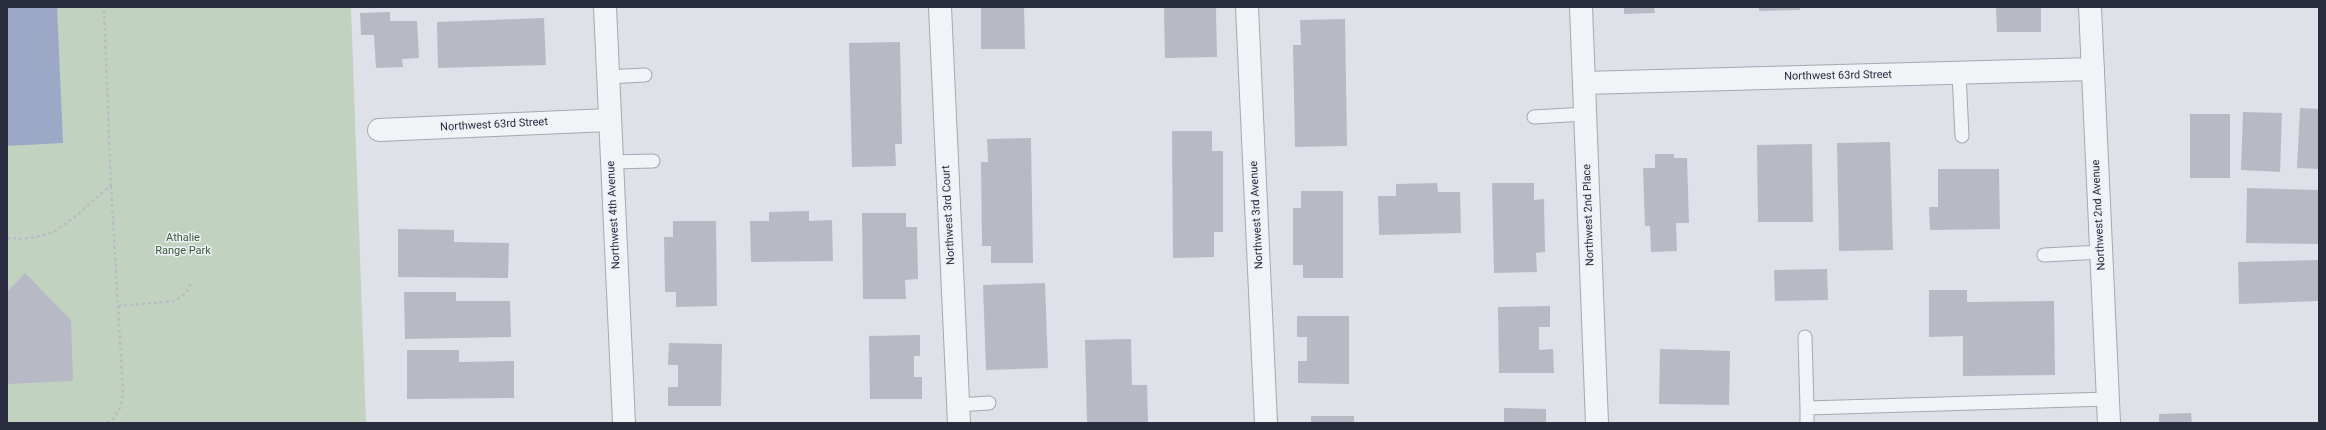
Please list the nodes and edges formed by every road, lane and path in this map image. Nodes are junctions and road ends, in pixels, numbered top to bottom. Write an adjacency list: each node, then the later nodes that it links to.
1 (104, 7): 19 (path)
2 (605, 7): 10 (street, Northwest 4th Avenue)
3 (940, 7): 29 (street, Northwest 3rd Court)
4 (1248, 7): 32 (street, Northwest 3rd Avenue)
5 (1581, 7): 11 (street, Northwest 2nd Place)
6 (2090, 7): 7 (street, Northwest 2nd Avenue)
7 (2093, 69): 8 (street, Northwest 63rd Street); 21 (street, Northwest 2nd Avenue)
8 (1959, 73): 11 (street, Northwest 63rd Street); 16 (lane)
9 (645, 75): 10 (lane)
10 (607, 77): 14 (street, Northwest 4th Avenue)
11 (1584, 83): 12 (street, Northwest 2nd Place)
12 (1586, 114): 13 (lane); 33 (street, Northwest 2nd Place)
13 (1534, 118)
14 (609, 120): 15 (street, Northwest 63rd Street); 18 (street, Northwest 4th Avenue)
15 (379, 130)
16 (1962, 136)
17 (653, 161): 18 (lane)
18 (611, 162): 31 (street, Northwest 4th Avenue)
19 (111, 185): 20 (path); 24 (path)
20 (7, 238)
21 (2101, 252): 22 (lane); 26 (street, Northwest 2nd Avenue)
22 (2044, 255)
23 (191, 283): 24 (path)
24 (118, 306): 30 (path)
25 (1805, 337): 28 (lane)
26 (2108, 399): 28 (lane); 35 (street, Northwest 2nd Avenue)
27 (989, 403): 29 (lane)
28 (1807, 408): 34 (lane)
29 (958, 414)
30 (107, 423)
31 (624, 423)
32 (1266, 423)
33 (1597, 423)
34 (1807, 423)
35 (2109, 423)

